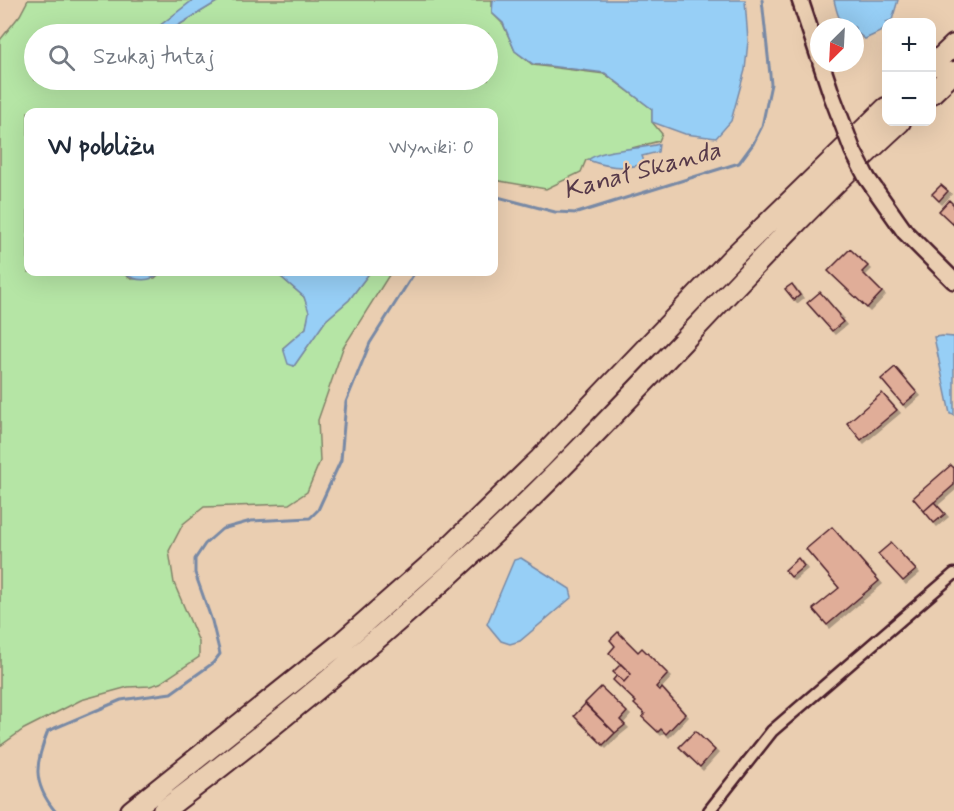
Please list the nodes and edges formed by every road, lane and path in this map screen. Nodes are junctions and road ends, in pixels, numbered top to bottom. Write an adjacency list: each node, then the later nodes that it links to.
1 (800, 0): 2 (street)
2 (810, 30)
3 (954, 45): 4 (highway)
4 (936, 62)
5 (824, 72): 10 (street, bridge)
6 (954, 72): 7 (highway)
7 (936, 89)
8 (882, 112): 12 (highway)
9 (896, 126): 13 (highway)
10 (954, 281)
11 (954, 574): 14 (street)
12 (131, 811)
13 (163, 811)
14 (709, 811)

